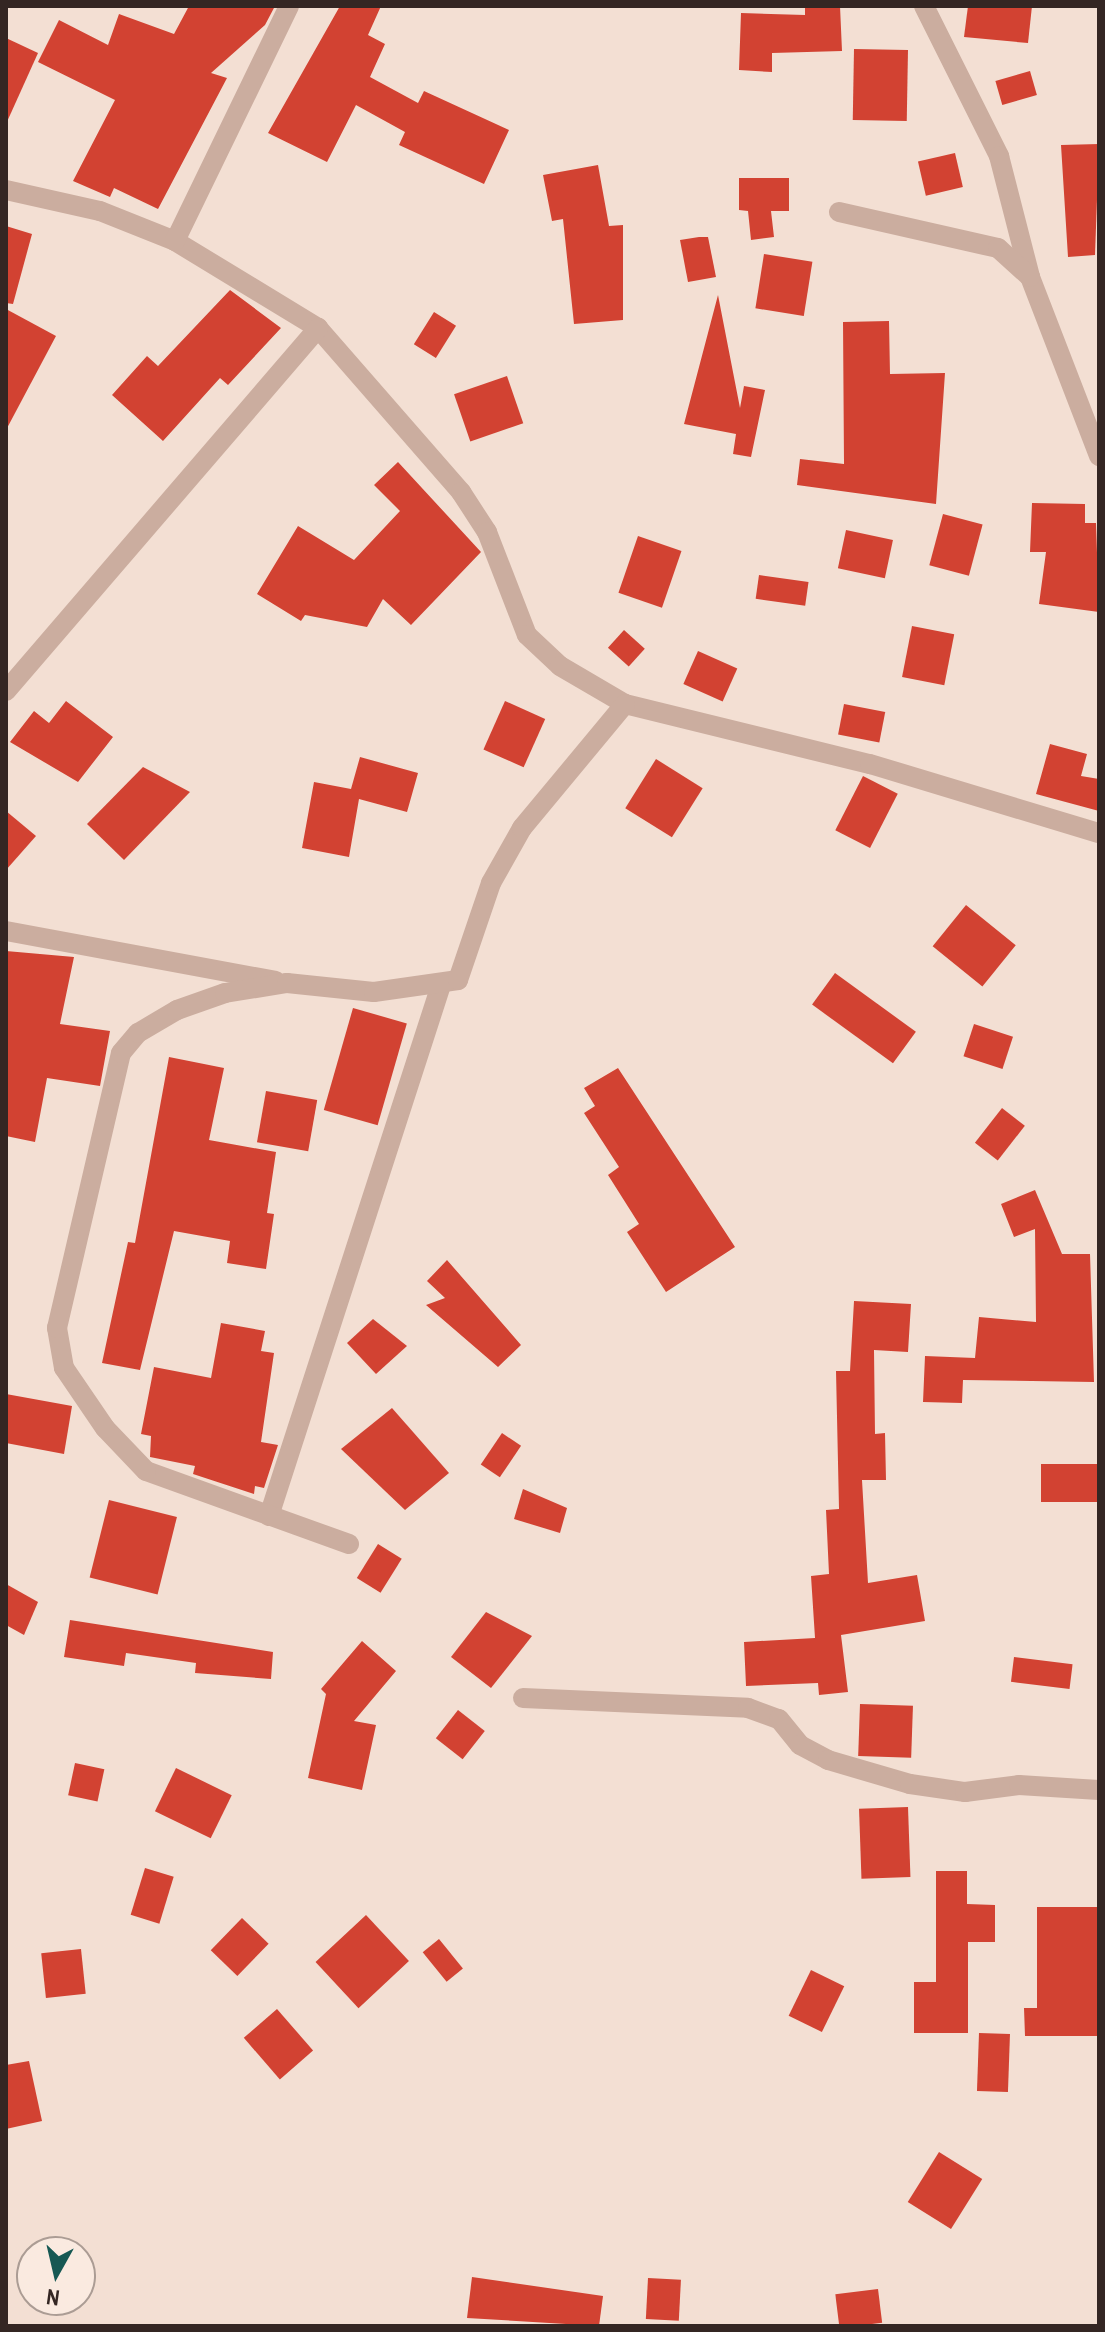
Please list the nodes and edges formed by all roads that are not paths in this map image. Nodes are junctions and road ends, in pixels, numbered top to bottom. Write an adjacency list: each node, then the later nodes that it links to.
1 (289, 6): 5 (street)
2 (924, 6): 6 (street)
3 (6, 190): 5 (street)
4 (839, 212): 6 (street)
5 (175, 241): 7 (street)
6 (1030, 277): 8 (street)
7 (318, 328): 9 (street); 10 (street)
8 (1099, 456)
9 (6, 691)
10 (625, 704): 11 (street); 14 (street)
11 (1099, 833)
12 (6, 931): 13 (street)
13 (287, 983): 14 (street); 15 (street)
14 (440, 988): 15 (street)
15 (269, 1516): 16 (street)
16 (349, 1544)
17 (523, 1698): 18 (street)
18 (1099, 1790)

